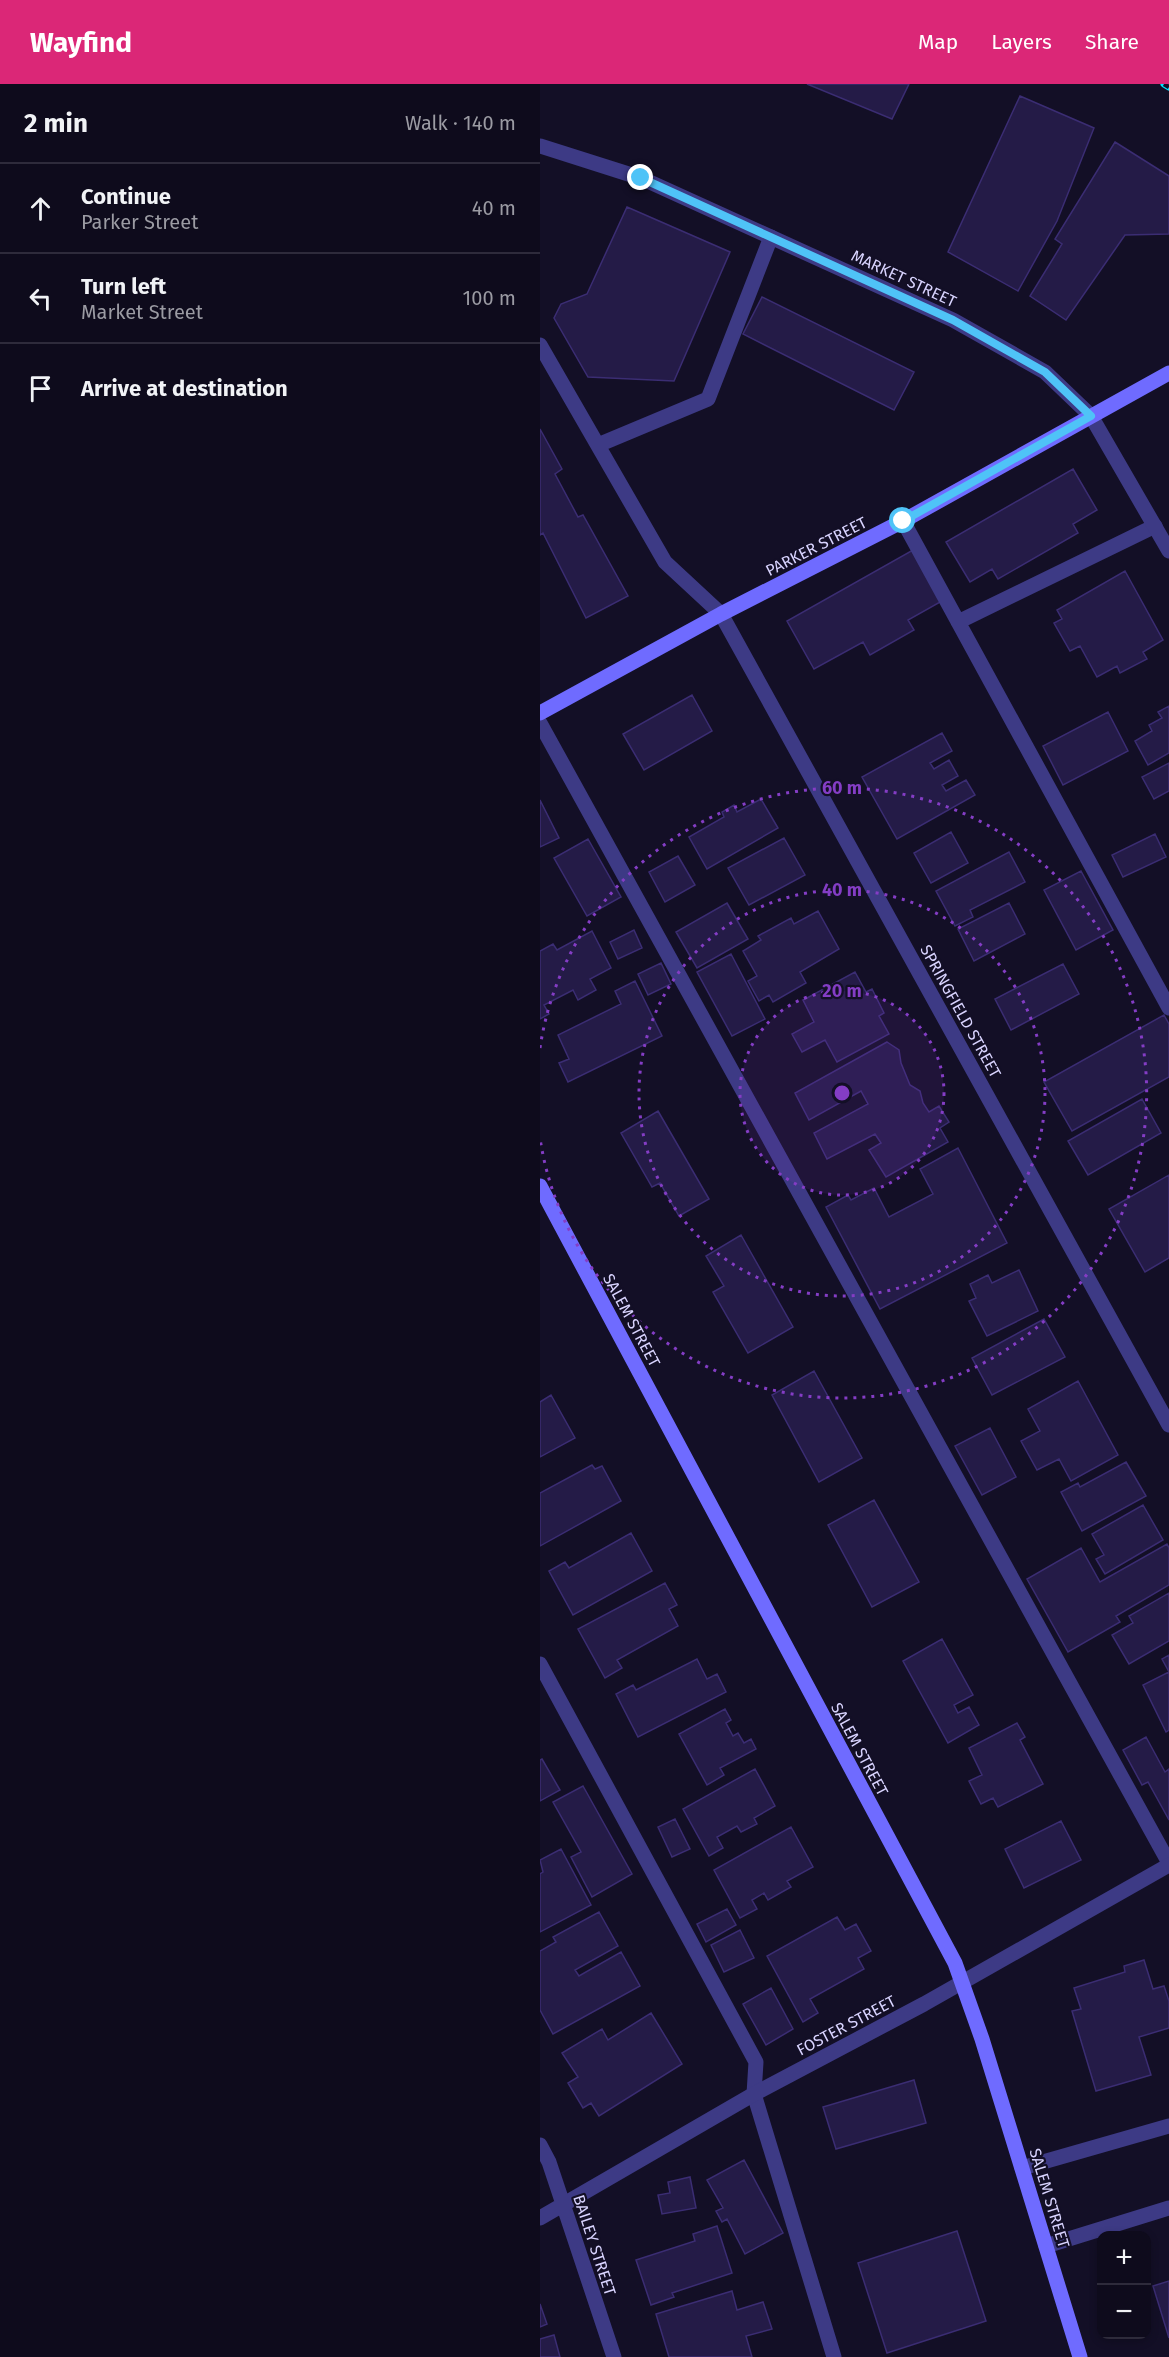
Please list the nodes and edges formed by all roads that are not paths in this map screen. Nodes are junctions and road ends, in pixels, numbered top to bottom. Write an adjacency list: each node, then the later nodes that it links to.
1 (540, 146): 2 (street, MARKET STREET)
2 (771, 237): 5 (street, MARKET STREET); 6 (street)
3 (540, 345): 6 (street, SPRINGFIELD STREET)
4 (1169, 373): 5 (main road, PARKER STREET)
5 (1091, 416): 7 (main road, PARKER STREET); 8 (street, MARKET STREET)
6 (598, 445): 10 (street, SPRINGFIELD STREET)
7 (903, 521): 10 (main road, PARKER STREET); 11 (street)
8 (1155, 526): 9 (street, MARKET STREET); 11 (street)
9 (1169, 551)
10 (721, 614): 12 (main road, PARKER STREET); 16 (street, SPRINGFIELD STREET)
11 (958, 622): 14 (street)
12 (540, 713)
13 (540, 723): 18 (street)
14 (1169, 1008)
15 (540, 1186): 19 (main road, SALEM STREET)
16 (1169, 1425)
17 (540, 1664): 20 (street)
18 (1169, 1864): 19 (street, FOSTER STREET)
19 (962, 1982): 20 (street, FOSTER STREET); 23 (main road, SALEM STREET)
20 (754, 2094): 24 (street, FOSTER STREET); 29 (street)
21 (1169, 2126): 23 (street)
22 (540, 2145): 24 (street, BAILEY STREET)
23 (1022, 2168): 27 (main road, SALEM STREET)
24 (563, 2206): 26 (street, FOSTER STREET); 28 (street, BAILEY STREET)
25 (1169, 2208): 27 (street)
26 (540, 2218)
27 (1046, 2246): 30 (main road, SALEM STREET)
28 (614, 2357)
29 (834, 2357)
30 (1080, 2357)

